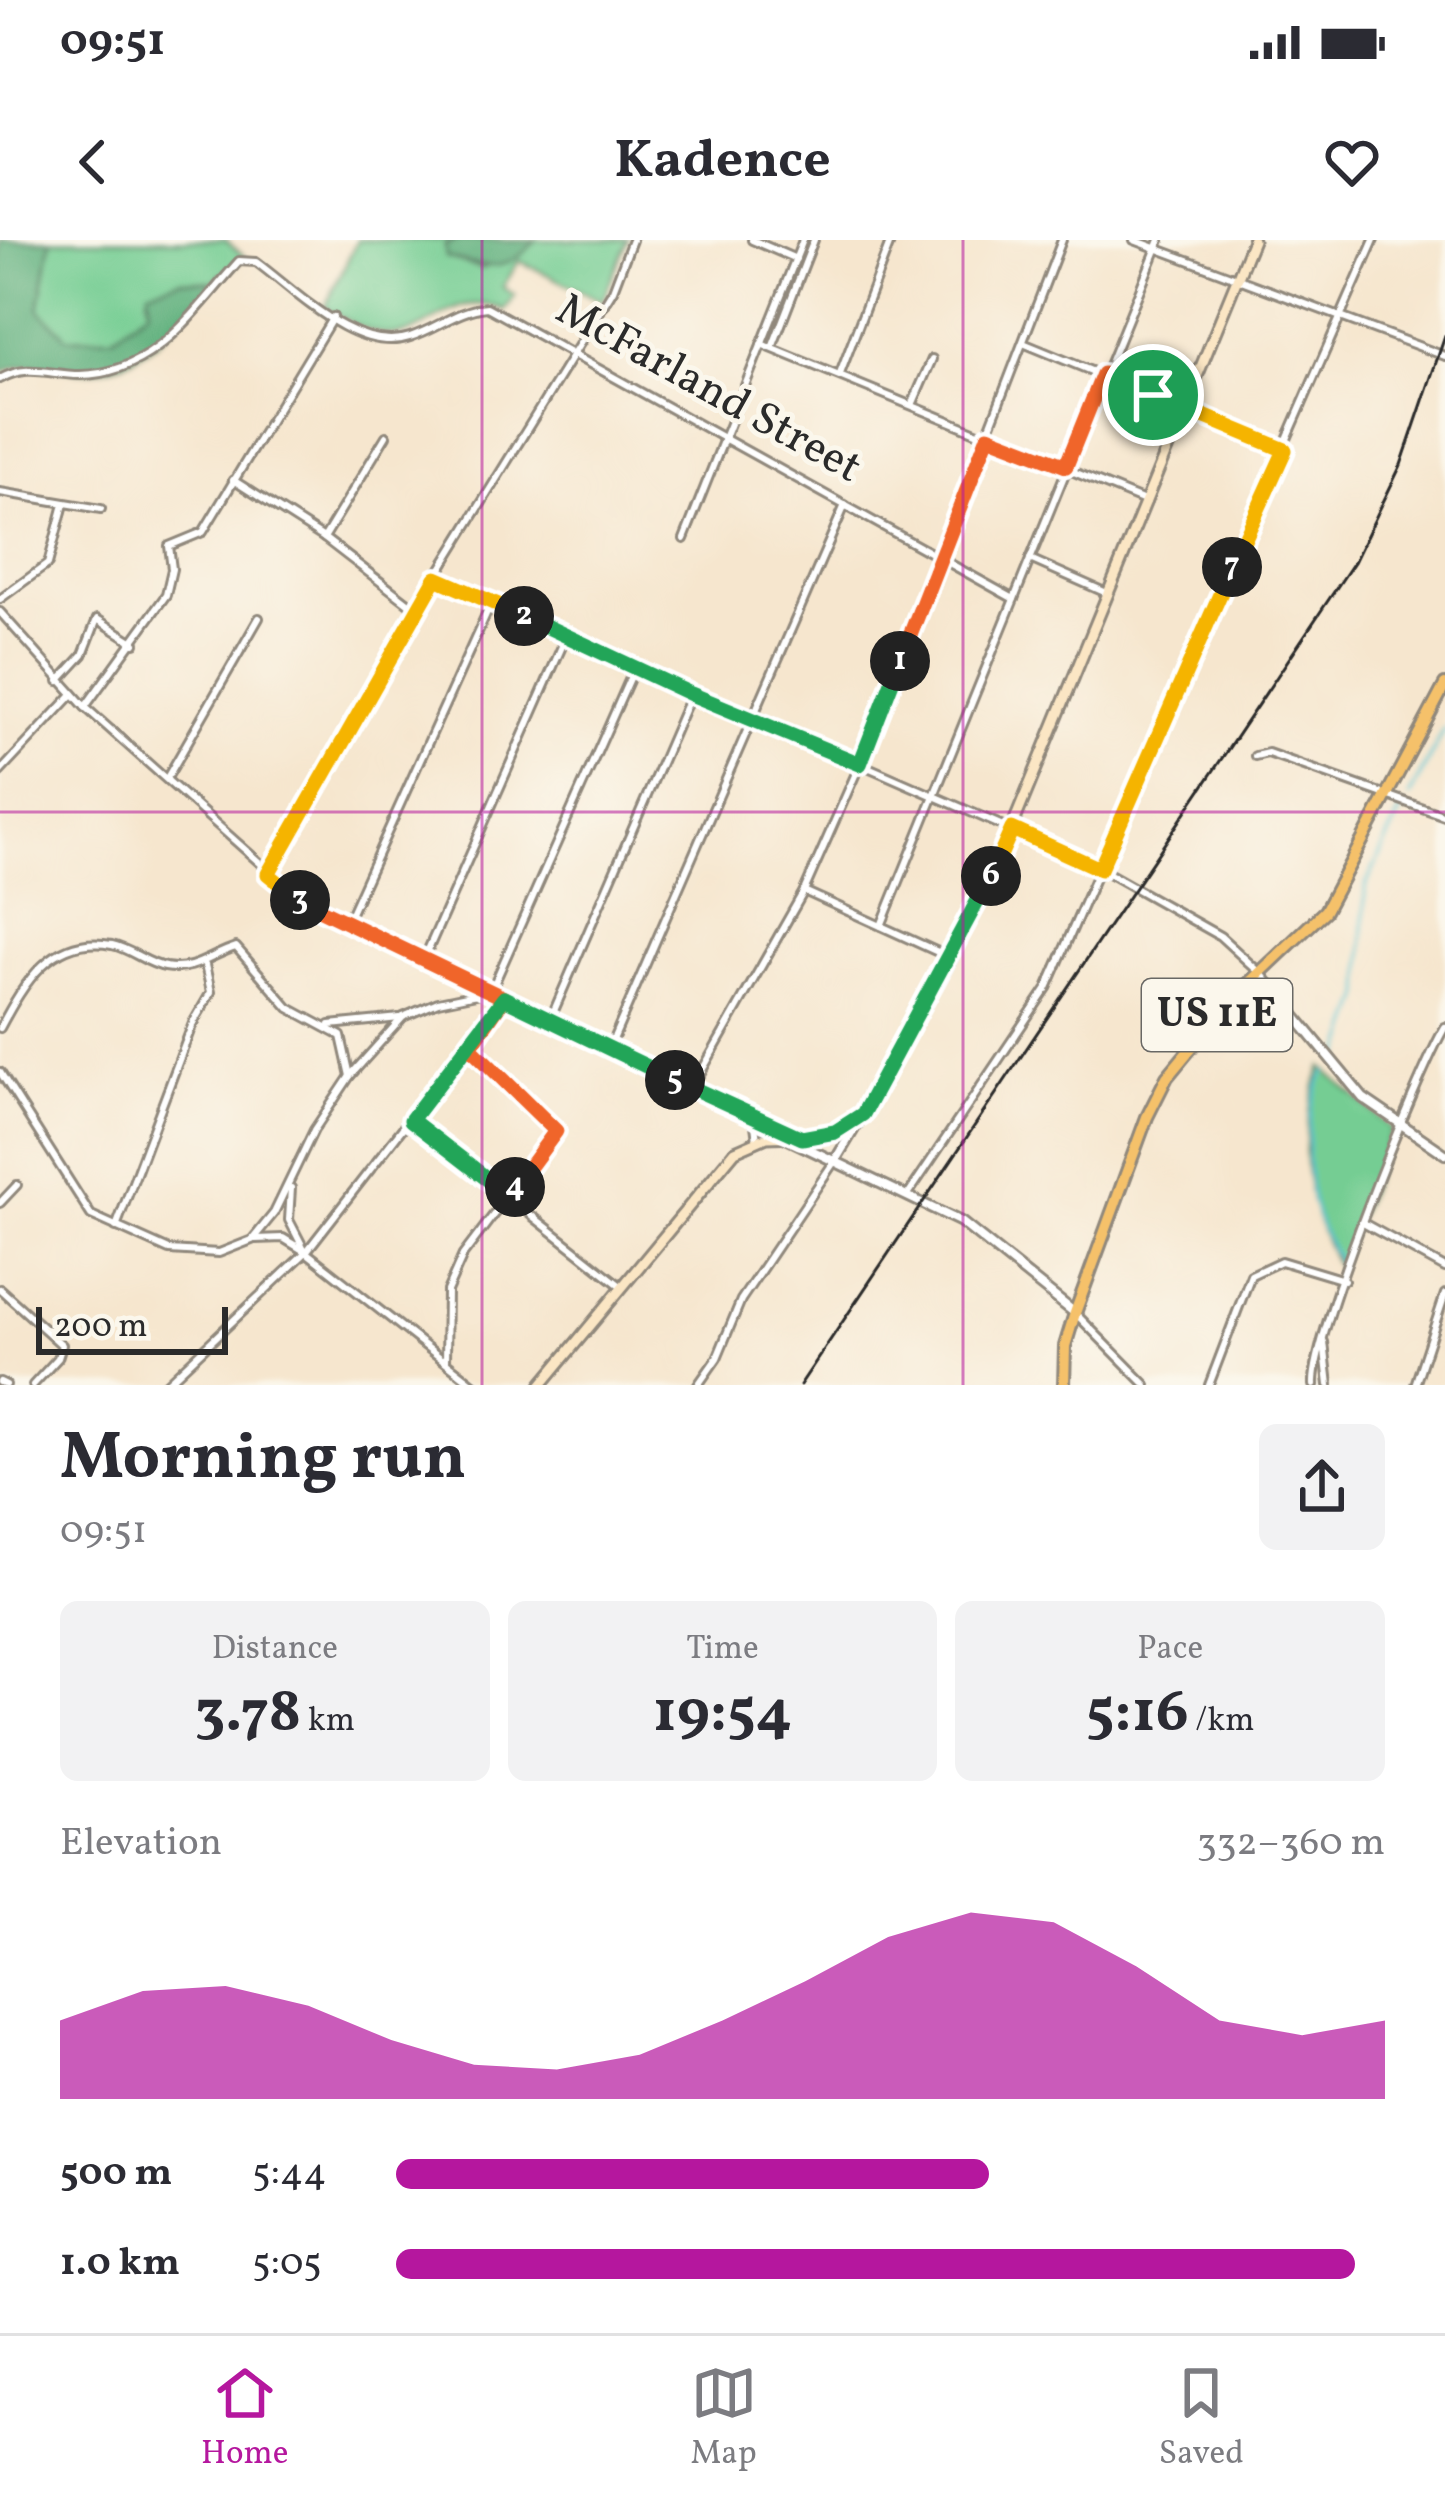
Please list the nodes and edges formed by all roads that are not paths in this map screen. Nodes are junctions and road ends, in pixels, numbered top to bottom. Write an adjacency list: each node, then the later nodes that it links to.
1 (632, 240): 18 (street)
2 (752, 240): 11 (street)
3 (803, 240): 11 (street)
4 (814, 240): 17 (street)
5 (891, 240): 21 (street)
6 (1062, 240): 15 (street)
7 (1134, 240): 10 (street)
8 (1253, 240): 12 (main road)
9 (1374, 240): 14 (street)
10 (1158, 244): 12 (street); 22 (street)
11 (796, 259): 16 (street)
12 (1237, 277): 14 (street); 25 (main road)
13 (333, 317): 18 (street, McFarland Street); 23 (street, McFarland Street); 31 (street)
14 (1343, 317): 19 (street); 29 (street)
15 (1023, 343): 22 (street); 27 (street)
16 (761, 344): 17 (street); 28 (street)
17 (772, 348): 21 (street)
18 (573, 352): 28 (street, McFarland Street); 41 (street)
19 (1445, 356)
20 (932, 359): 24 (street)
21 (840, 374): 24 (street)
22 (1103, 374): 25 (street); 30 (street)
23 (0, 379)
24 (912, 405): 27 (street)
25 (1185, 408): 29 (street); 33 (main road)
26 (386, 436): 37 (street)
27 (988, 436): 30 (street); 39 (street)
28 (724, 440): 35 (street, McFarland Street); 38 (street)
29 (1285, 450): 66 (street)
30 (1066, 466): 33 (street); 40 (street)
31 (233, 480): 37 (street); 50 (street)
32 (0, 492): 34 (street)
33 (1147, 502): 42 (main road)
34 (64, 504): 36 (street); 43 (street)
35 (845, 505): 39 (street, McFarland Street); 57 (street)
36 (101, 508)
37 (324, 538): 46 (street)
38 (684, 539)
39 (940, 559): 44 (street, McFarland Street); 59 (street)
40 (1029, 559): 42 (street); 44 (street)
41 (436, 578): 45 (street); 46 (street)
42 (1108, 594): 65 (main road)
43 (0, 599)
44 (1013, 599): 63 (street)
45 (491, 602): 49 (street); 69 (street)
46 (416, 609): 67 (street)
47 (0, 612): 52 (street)
48 (259, 618): 61 (street)
49 (567, 635): 51 (street); 72 (street)
50 (135, 644): 52 (street); 56 (street)
51 (635, 667): 55 (street); 75 (street)
52 (59, 681): 54 (street)
53 (1445, 685): 62 (main road, US 11E)
54 (73, 694): 56 (street); 60 (street)
55 (691, 694): 57 (street); 78 (street)
56 (85, 707): 61 (street)
57 (752, 718): 59 (street); 83 (street)
58 (1255, 757): 62 (street)
59 (860, 764): 63 (street); 68 (street)
60 (0, 772)
61 (167, 778): 67 (street)
62 (1389, 796): 64 (street); 74 (main road, US 11E)
63 (936, 797): 65 (street); 70 (street)
64 (1445, 816)
65 (1012, 829): 66 (street); 71 (main road)
66 (1100, 869): 74 (street); 99 (street)
67 (268, 874): 69 (street)
68 (804, 891): 70 (street); 86 (street)
69 (346, 924): 72 (street)
70 (881, 926): 71 (street)
71 (951, 958): 87 (main road)
72 (424, 959): 75 (street)
73 (205, 965): 79 (street); 81 (street); 103 (street)
74 (1261, 976): 90 (street); 111 (main road, US 11E)
75 (491, 991): 76 (street); 77 (street)
76 (504, 998): 78 (street); 82 (street)
77 (404, 1017): 79 (street); 85 (street)
78 (550, 1020): 83 (street)
79 (328, 1025): 85 (street)
80 (1445, 1027): 90 (street)
81 (0, 1028)
82 (470, 1047): 89 (street); 100 (street)
83 (610, 1049): 86 (street)
84 (0, 1072): 103 (street)
85 (350, 1076): 97 (street)
86 (692, 1088): 88 (street)
87 (863, 1114): 91 (main road); 96 (street)
88 (754, 1118): 93 (street); 94 (street)
89 (411, 1120): 100 (street); 105 (street)
90 (1400, 1128): 95 (street); 102 (street)
91 (826, 1135): 93 (main road); 96 (street)
92 (785, 1137): 93 (main road); 94 (main road); 96 (street)
93 (802, 1138)
94 (757, 1140): 108 (main road)
95 (1445, 1154)
96 (836, 1159): 99 (street); 118 (street)
97 (292, 1183): 104 (street); 105 (street)
98 (17, 1185): 101 (street)
99 (909, 1192): 111 (street)
100 (508, 1195): 108 (street); 113 (street)
101 (0, 1203)
102 (1365, 1224): 106 (street); 107 (street)
103 (116, 1227): 104 (street)
104 (252, 1240): 105 (street)
105 (306, 1252): 113 (street); 115 (street)
106 (1445, 1268)
107 (1344, 1280): 112 (street); 121 (street)
108 (622, 1287): 117 (main road)
109 (0, 1289): 114 (street)
110 (1445, 1294): 124 (street)
111 (1075, 1313): 119 (main road, US 11E); 120 (street)
112 (1324, 1338): 122 (street); 123 (street)
113 (446, 1361): 116 (street)
114 (33, 1385)
115 (165, 1385)
116 (475, 1385)
117 (541, 1385)
118 (698, 1385)
119 (1064, 1385)
120 (1146, 1385)
121 (1209, 1385)
122 (1314, 1385)
123 (1329, 1385)
124 (1415, 1385)

